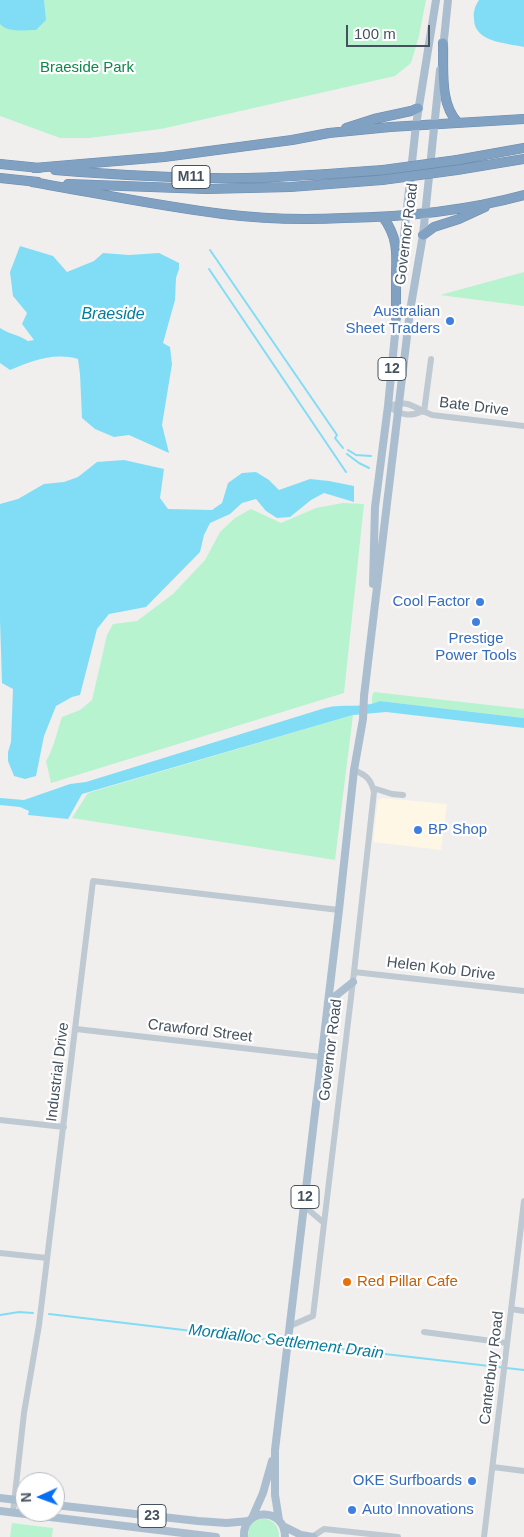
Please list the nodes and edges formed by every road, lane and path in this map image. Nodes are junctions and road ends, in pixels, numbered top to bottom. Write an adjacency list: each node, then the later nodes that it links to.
1 (436, 0): 4 (main road, Governor Road / 12)
2 (448, 0): 3 (main road, Governor Road / 12)
3 (443, 43): 6 (highway); 7 (main road, Governor Road / 12)
4 (418, 108): 8 (main road, Governor Road / 12); 9 (highway)
5 (524, 119): 6 (highway)
6 (458, 123): 7 (highway)
7 (434, 124): 8 (highway); 18 (main road, Governor Road / 12)
8 (416, 125): 9 (highway); 19 (main road, Governor Road / 12)
9 (329, 134): 13 (highway)
10 (524, 148): 13 (highway, M11, bridge)
11 (524, 159): 15 (highway, M11, bridge)
12 (0, 164): 13 (highway, M11)
13 (34, 168)
14 (0, 178): 15 (highway, M11)
15 (32, 182): 20 (highway)
16 (524, 195): 17 (highway)
17 (496, 202): 18 (highway); 21 (highway)
18 (425, 213): 19 (highway); 21 (main road, Governor Road / 12)
19 (406, 215): 20 (highway); 22 (main road, Governor Road / 12)
20 (383, 217): 22 (highway)
21 (423, 235): 24 (main road, Governor Road / 12)
22 (396, 318): 25 (main road, Governor Road / 12)
23 (431, 359): 26 (street)
24 (399, 403): 25 (street); 26 (street, Bate Drive); 27 (main road, Governor Road / 12)
25 (388, 406): 27 (street); 29 (main road, Governor Road / 12)
26 (423, 412): 27 (street, Bate Drive); 28 (street, Bate Drive)
27 (398, 413): 29 (main road, Governor Road / 12)
28 (524, 426)
29 (373, 621): 30 (main road, Governor Road / 12)
30 (354, 770): 31 (street); 35 (main road, Governor Road / 12)
31 (373, 788): 32 (street); 34 (street, Governor Road)
32 (392, 794): 33 (street); 34 (street)
33 (403, 795)
34 (373, 797): 36 (street, Governor Road)
35 (339, 910): 39 (main road, Governor Road / 12); 40 (street, Industrial Drive)
36 (354, 972): 37 (street, Governor Road); 38 (street, Helen Kob Drive)
37 (353, 982): 39 (main road); 47 (street, Governor Road)
38 (524, 991)
39 (328, 1002): 41 (main road, Governor Road / 12)
40 (76, 1028): 41 (street, Crawford Street); 43 (street, Industrial Drive)
41 (321, 1058): 45 (main road, Governor Road / 12)
42 (0, 1120): 43 (street)
43 (64, 1127): 49 (street, Industrial Drive)
44 (524, 1202): 46 (street, Canterbury Road)
45 (304, 1206): 47 (street); 52 (main road, Governor Road / 12)
46 (523, 1210): 50 (street, Canterbury Road)
47 (324, 1223): 52 (street, Governor Road)
48 (0, 1253): 49 (street)
49 (47, 1258): 59 (street, Industrial Drive)
50 (511, 1309): 51 (street); 54 (street, Canterbury Road)
51 (524, 1311)
52 (290, 1326): 55 (main road, Governor Road / 12)
53 (424, 1332): 54 (street)
54 (507, 1343): 56 (street, Canterbury Road)
55 (275, 1450): 63 (main road, Governor Road / 12); 64 (main road, Governor Road / 12)
56 (492, 1467): 57 (street); 70 (street, Canterbury Road)
57 (524, 1471)
58 (0, 1498): 59 (main road)
59 (14, 1500): 62 (street, Industrial Drive)
60 (65, 1506): 63 (main road, 23)
61 (0, 1511): 62 (main road, 23)
62 (13, 1512): 65 (main road, 23)
63 (250, 1520): 64 (main road, 23); 66 (main road, Governor Road)
64 (281, 1523): 67 (main road, Governor Road); 68 (main road, 23)
65 (216, 1537)
66 (244, 1537)
67 (285, 1537)
68 (312, 1537): 69 (street)
69 (398, 1537)
70 (484, 1537)

